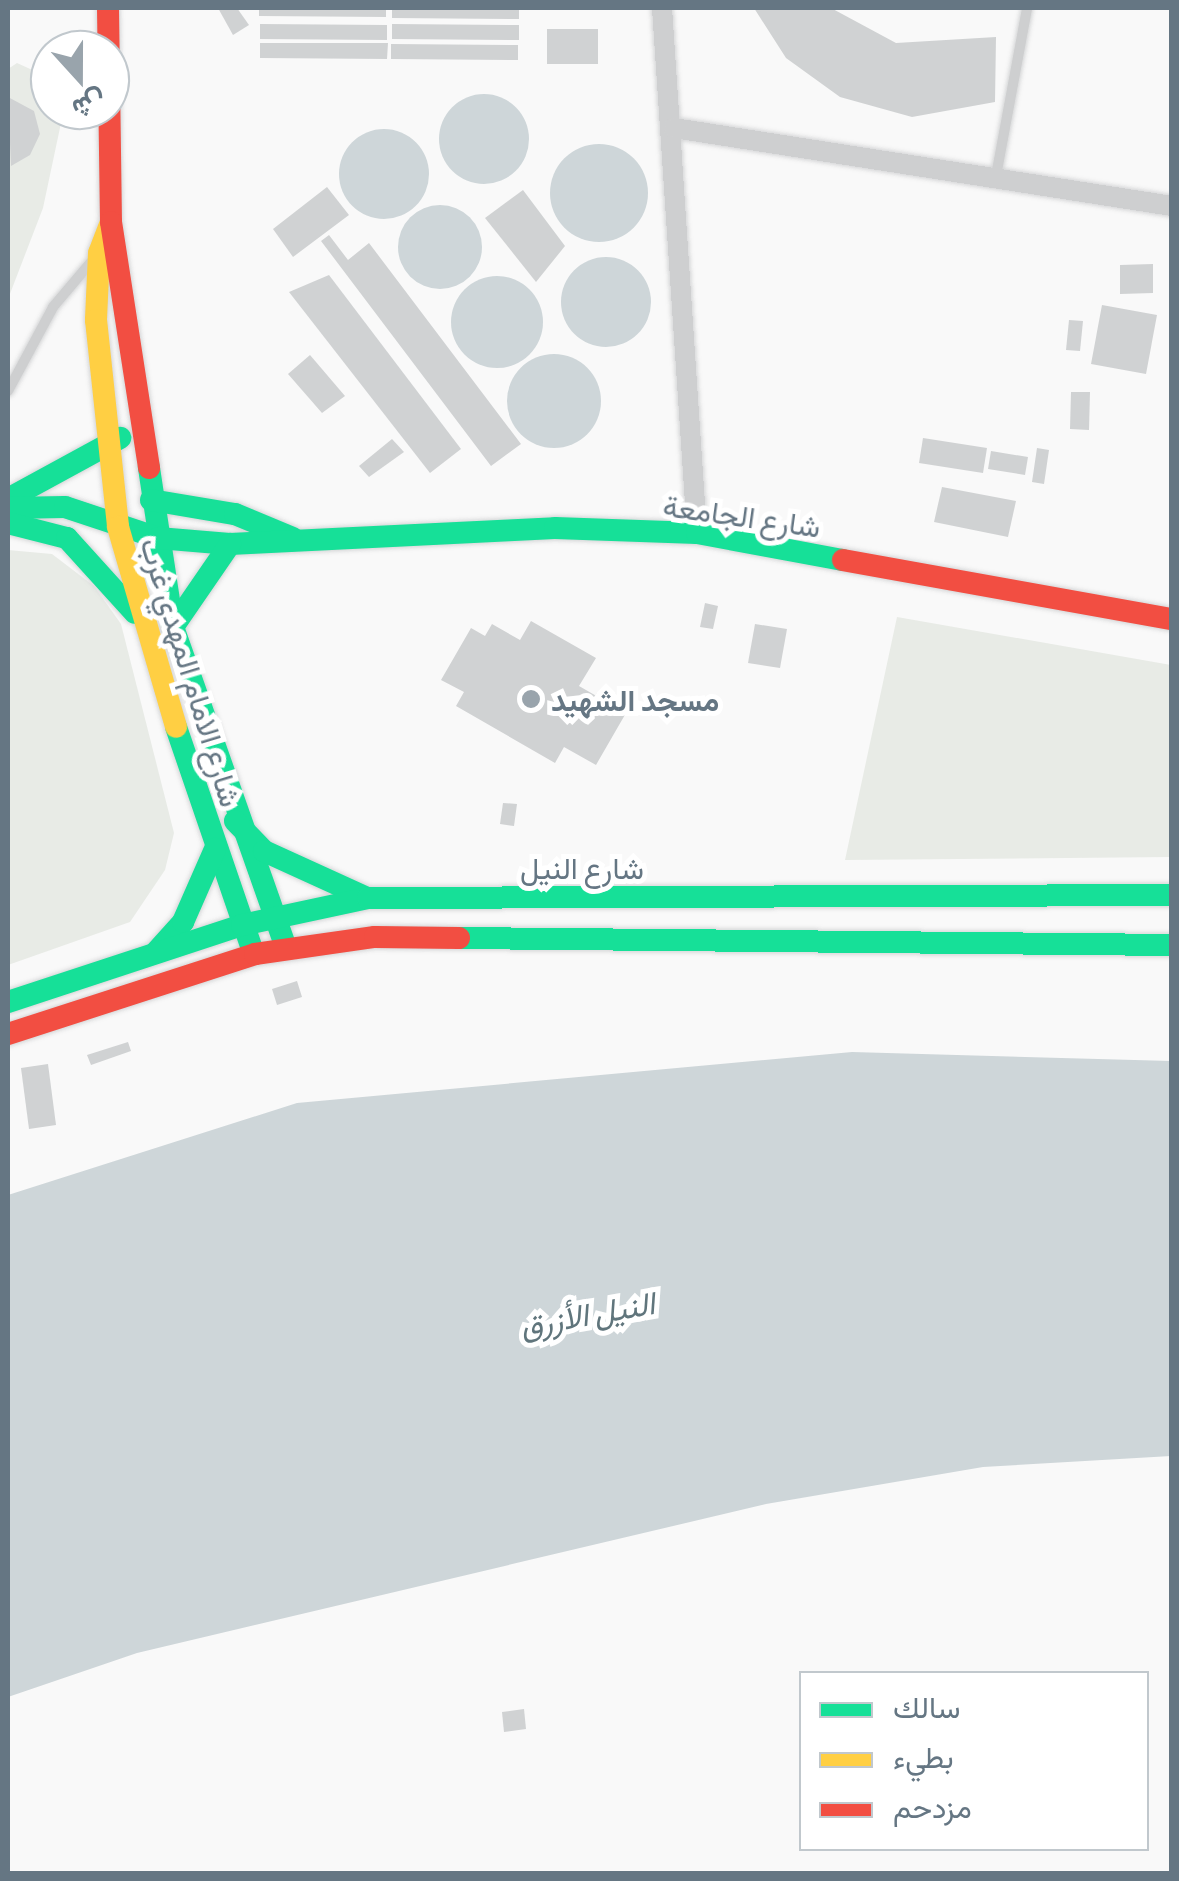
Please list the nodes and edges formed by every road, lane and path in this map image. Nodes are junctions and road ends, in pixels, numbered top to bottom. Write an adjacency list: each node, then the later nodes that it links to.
1 (108, 8): 7 (main road, شارع الامام المهدي غرب)
2 (662, 8): 4 (street)
3 (1028, 8): 5 (lane)
4 (674, 128): 5 (street); 17 (street)
5 (996, 176): 6 (street)
6 (1172, 206)
7 (111, 222): 8 (main road, شارع الامام المهدي غرب); 10 (main road, شارع الامام المهدي غرب)
8 (99, 253): 9 (lane); 11 (main road, شارع الامام المهدي غرب)
9 (8, 391)
10 (136, 421): 11 (main road); 13 (main road, شارع الامام المهدي غرب)
11 (107, 451): 12 (main road); 16 (main road, شارع الامام المهدي غرب)
12 (8, 499)
13 (151, 500): 18 (main road, شارع الامام المهدي غرب); 19 (main road, شارع الجامعة)
14 (8, 508): 16 (main road, شارع الجامعة)
15 (8, 523): 21 (main road)
16 (118, 527): 18 (main road, شارع الجامعة); 21 (main road, شارع الامام المهدي غرب)
17 (697, 533): 19 (main road, شارع الجامعة); 22 (main road, شارع الجامعة)
18 (158, 538): 20 (main road, شارع الجامعة); 23 (main road, شارع الامام المهدي غرب)
19 (300, 540): 20 (main road, شارع الجامعة)
20 (230, 544): 23 (main road)
21 (140, 619): 25 (main road, شارع الامام المهدي غرب)
22 (1172, 619)
23 (172, 627): 24 (main road, شارع الامام المهدي غرب)
24 (235, 821): 28 (main road); 29 (main road, شارع الامام المهدي غرب)
25 (215, 849): 30 (main road, شارع الامام المهدي غرب); 34 (main road)
26 (1172, 895): 27 (main road, شارع النيل)
27 (617, 897): 28 (main road, شارع النيل); 31 (main road)
28 (368, 898): 29 (main road, شارع النيل)
29 (272, 917): 30 (main road, شارع النيل); 33 (main road, شارع الامام المهدي غرب)
30 (242, 925): 34 (main road, شارع النيل); 35 (main road, شارع الامام المهدي غرب)
31 (619, 940): 32 (main road); 33 (main road)
32 (1172, 944)
33 (286, 948): 35 (main road)
34 (154, 954): 36 (main road, شارع النيل)
35 (254, 954): 37 (main road)
36 (13, 1000): 37 (main road)
37 (30, 1026): 38 (main road)
38 (8, 1034)

